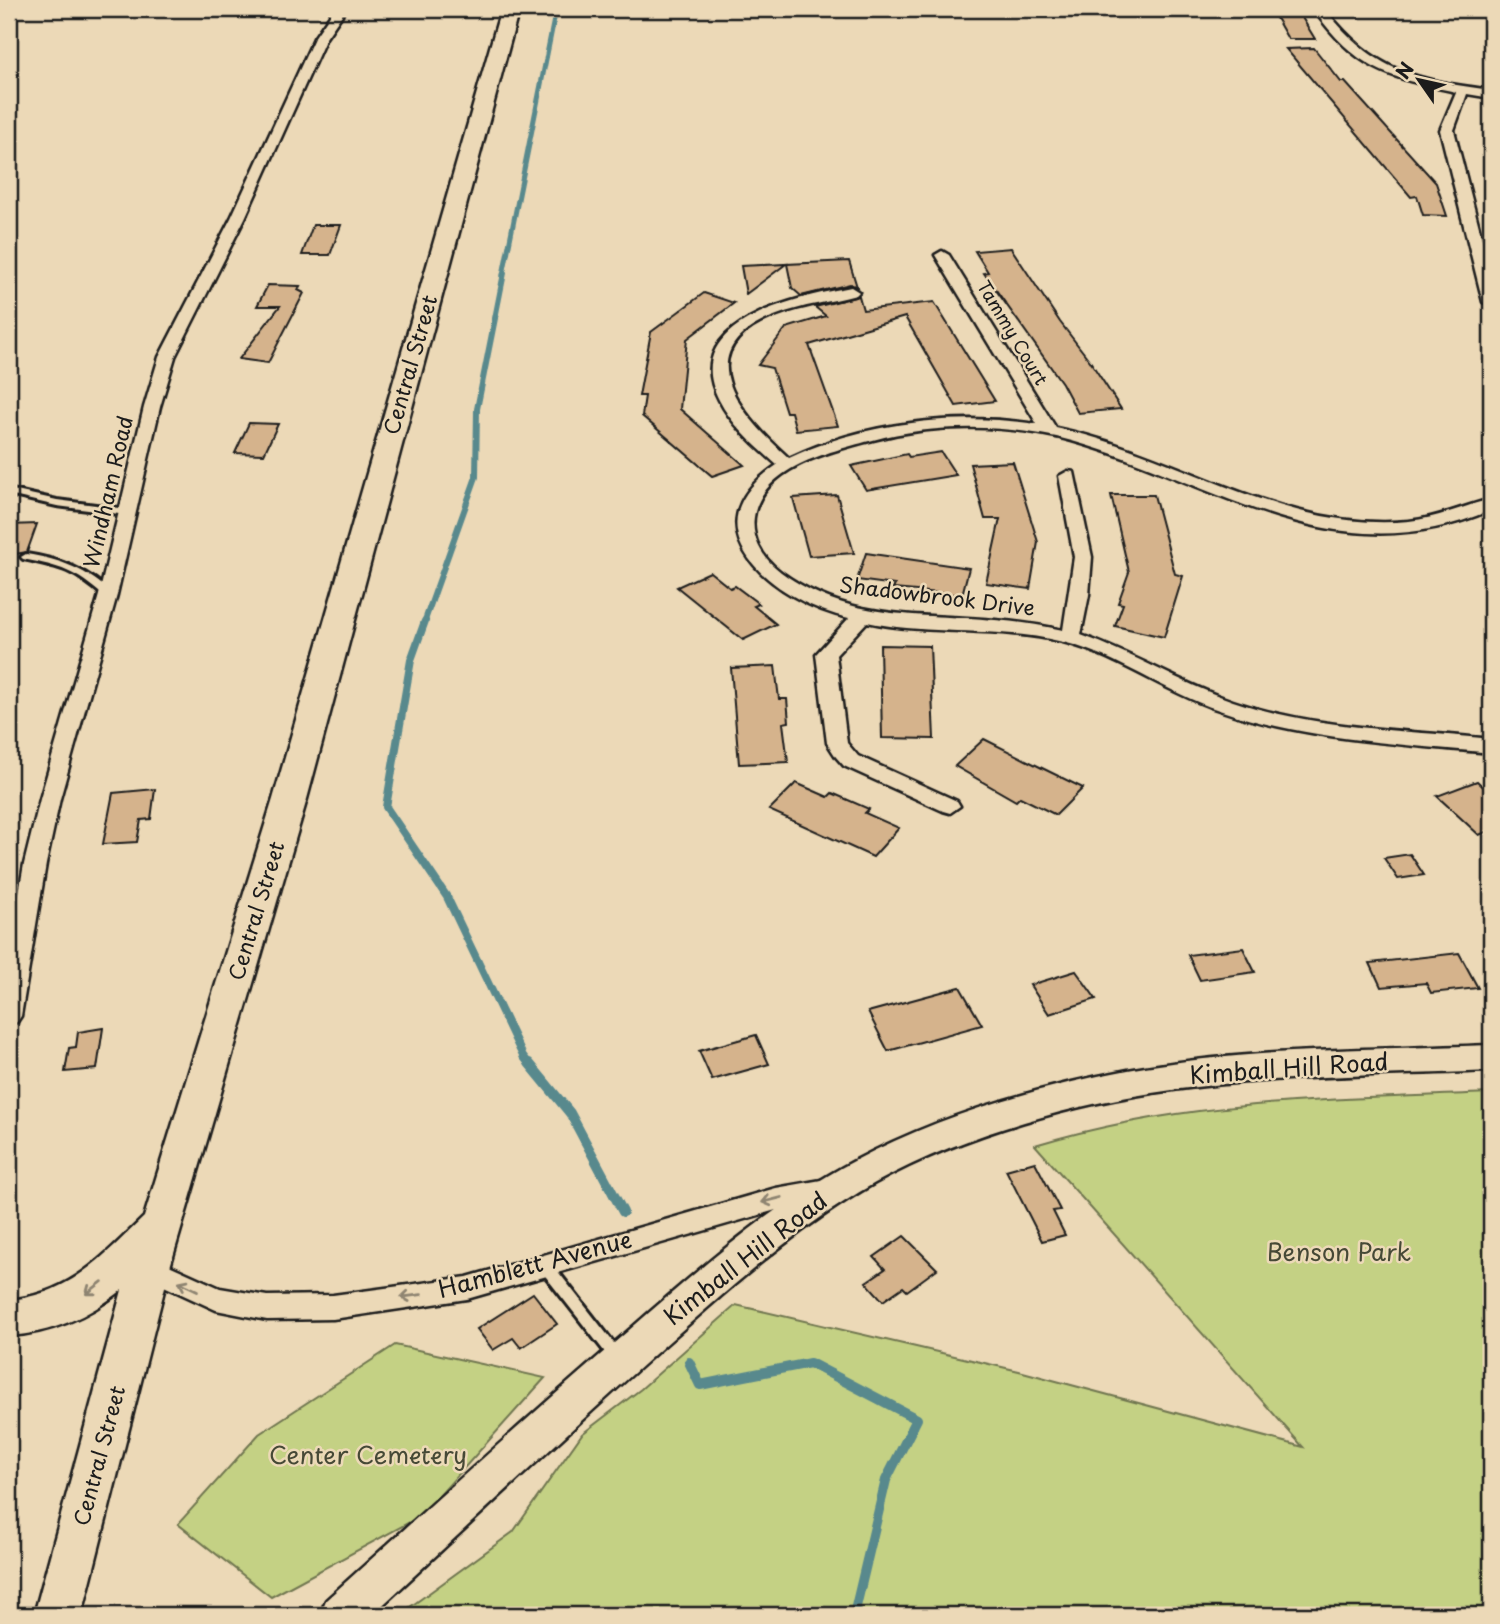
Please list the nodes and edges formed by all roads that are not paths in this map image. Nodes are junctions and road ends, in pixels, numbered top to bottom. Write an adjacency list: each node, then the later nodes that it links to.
1 (337, 9): 14 (street, Windham Road)
2 (510, 9): 24 (main road, Central Street)
3 (1319, 9): 4 (street)
4 (1463, 90): 5 (street); 8 (street)
5 (1491, 94)
6 (942, 255): 9 (street, Tammy Court)
7 (851, 292): 10 (street)
8 (1491, 302)
9 (1049, 430): 10 (street, Shadowbrook Drive); 13 (street, Shadowbrook Drive)
10 (787, 465): 17 (street, Shadowbrook Drive)
11 (1068, 476): 18 (street)
12 (12, 493): 14 (lane)
13 (1491, 505)
14 (127, 512): 16 (street, Windham Road)
15 (26, 557): 16 (lane)
16 (108, 595): 21 (street, Windham Road)
17 (864, 615): 18 (street, Shadowbrook Drive); 20 (street)
18 (1071, 638): 19 (street, Shadowbrook Drive)
19 (1491, 747)
20 (950, 806)
21 (9, 1016)
22 (1491, 1058): 23 (street, Kimball Hill Road)
23 (839, 1186): 25 (street, Hamblett Avenue, one-way to 25); 28 (street, Kimball Hill Road)
24 (163, 1225): 26 (main road, Central Street); 27 (main road, one-way to 27)
25 (544, 1264): 26 (street, Hamblett Avenue, one-way to 26); 28 (lane)
26 (149, 1267): 29 (main road, Central Street)
27 (9, 1318)
28 (620, 1361): 30 (street, Kimball Hill Road)
29 (58, 1615)
30 (341, 1615)

